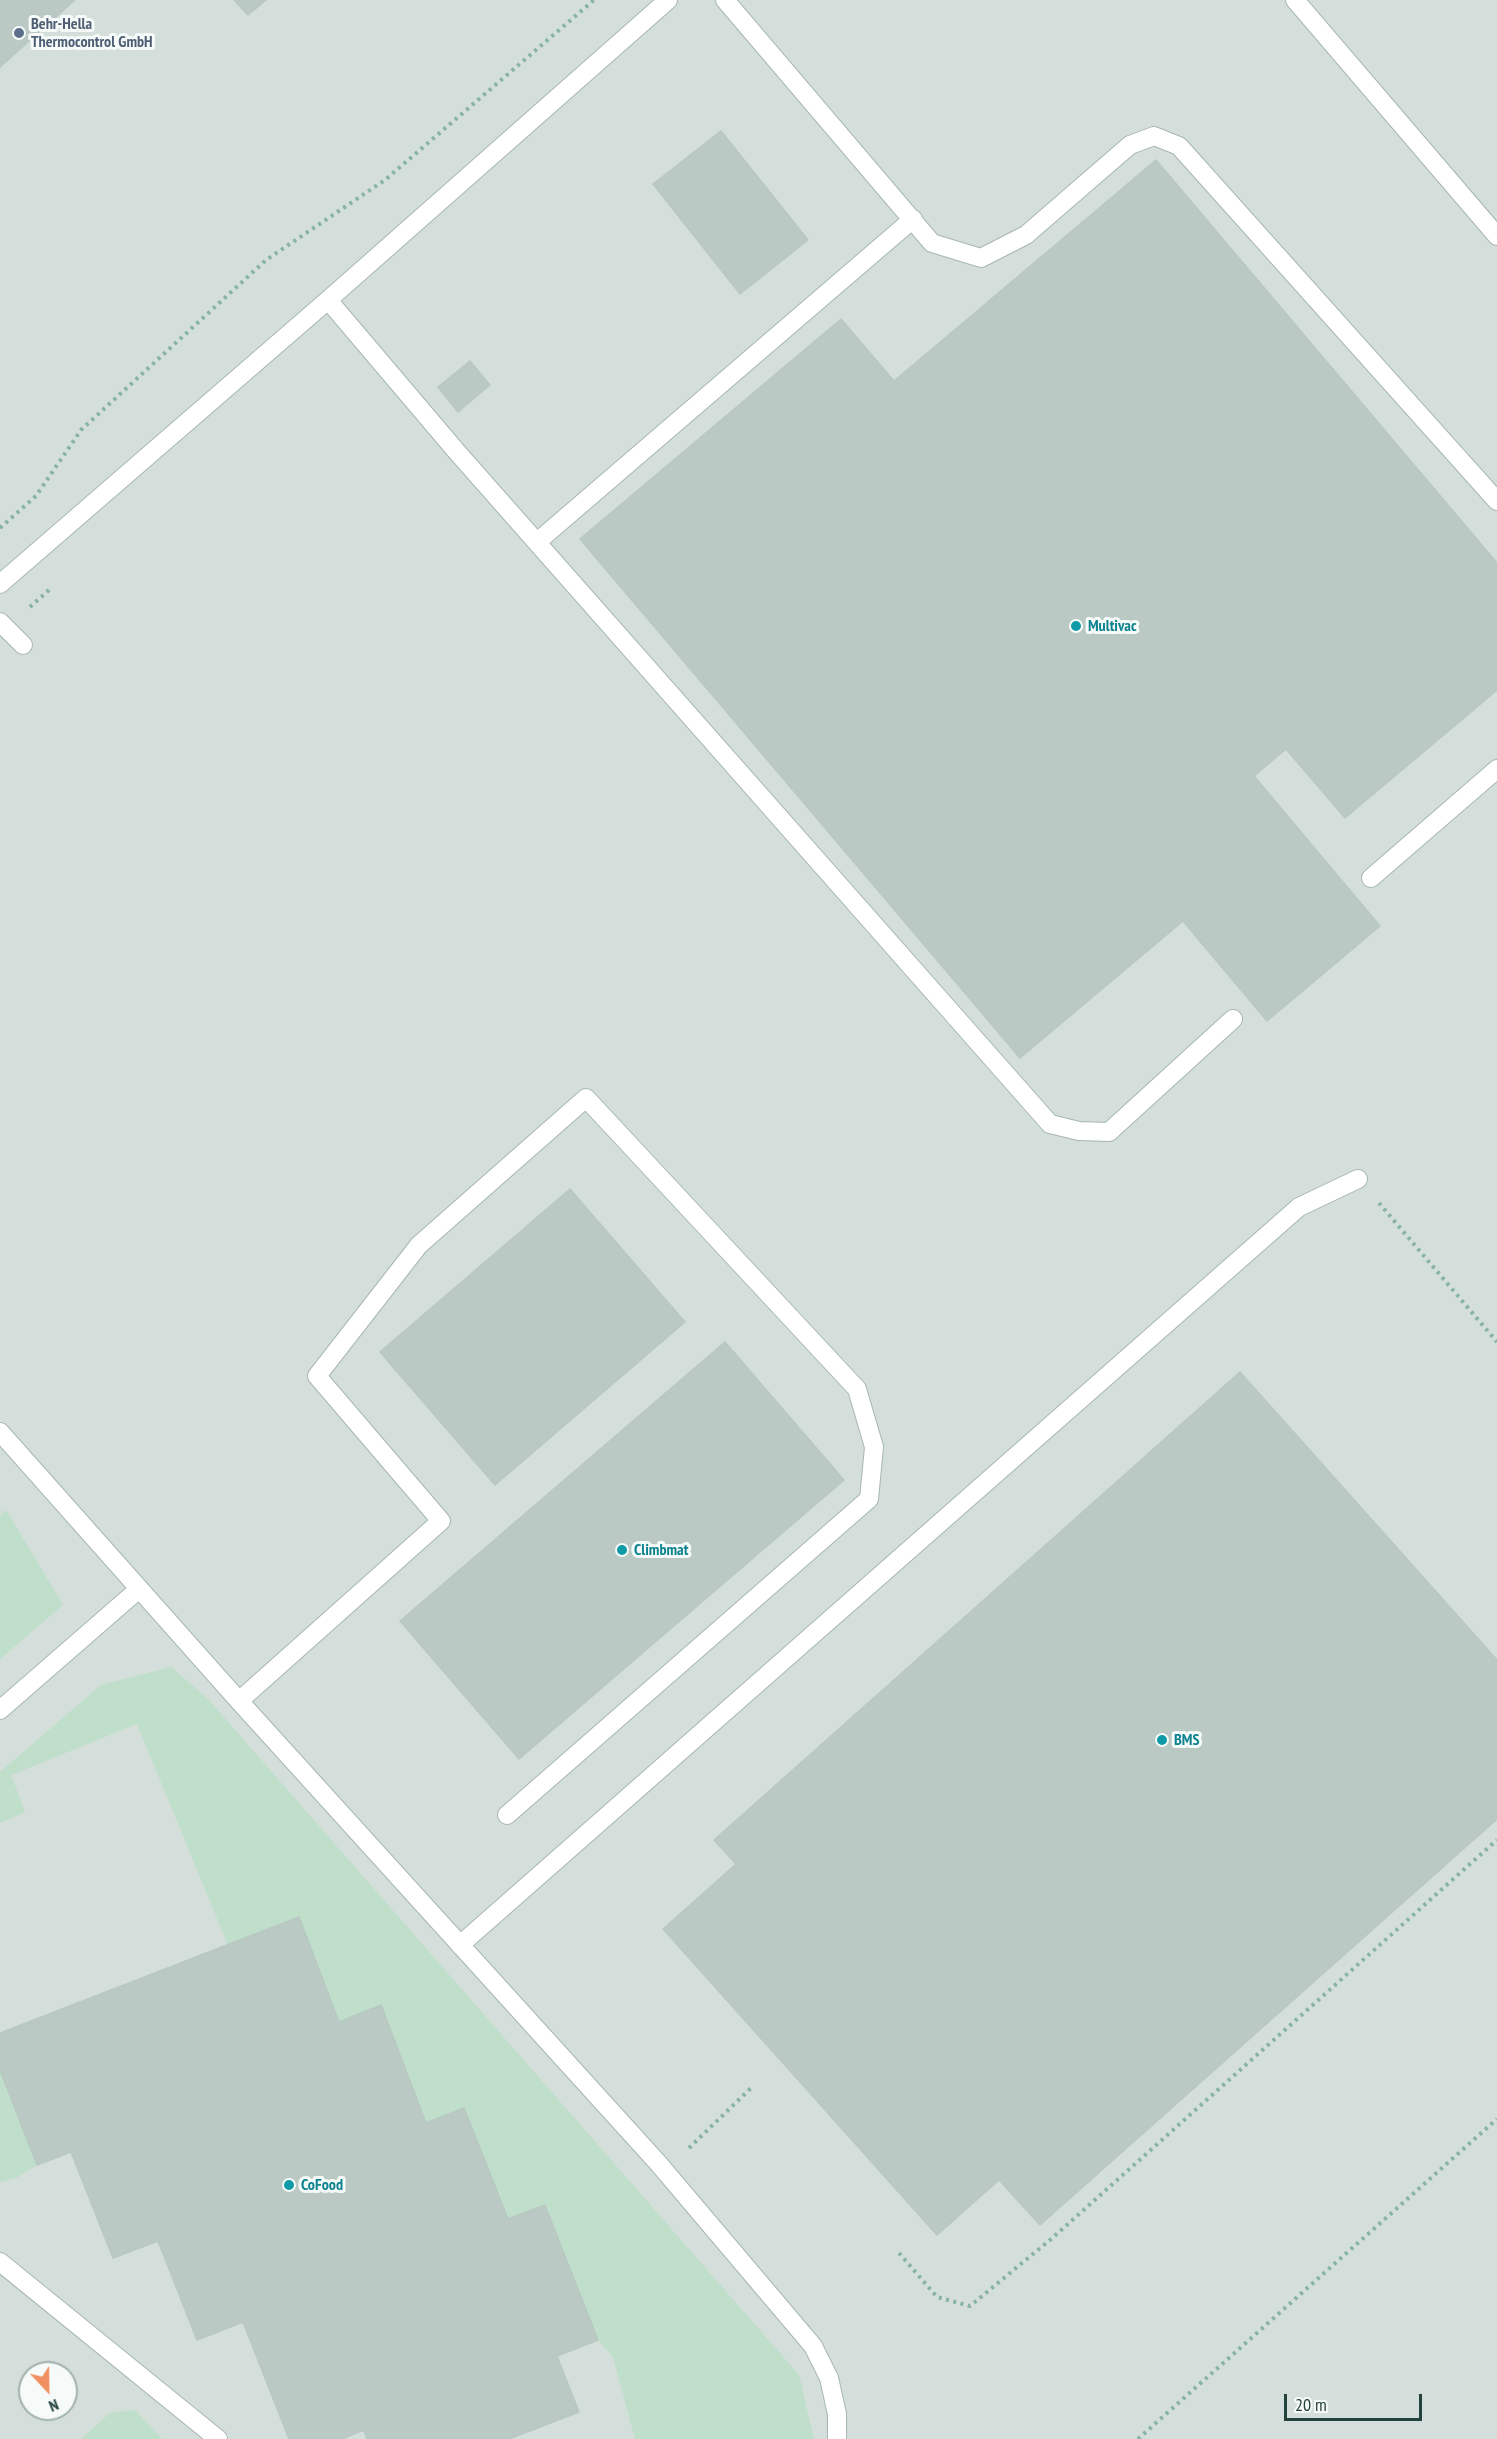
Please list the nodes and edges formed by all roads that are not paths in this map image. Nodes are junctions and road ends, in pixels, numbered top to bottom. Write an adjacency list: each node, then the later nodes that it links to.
1 (668, 0): 6 (street)
2 (724, 0): 4 (street)
3 (1295, 0): 5 (street)
4 (913, 219): 7 (street); 8 (street)
5 (1497, 236)
6 (328, 300): 8 (street); 9 (street)
7 (1497, 501)
8 (537, 542): 14 (street)
9 (0, 584)
10 (0, 622): 11 (street)
11 (23, 645)
12 (1497, 769): 13 (street)
13 (1371, 878)
14 (1233, 1019)
15 (1358, 1179): 21 (street)
16 (0, 1432): 17 (street)
17 (139, 1589): 18 (street); 19 (street)
18 (239, 1701): 20 (street); 21 (street)
19 (0, 1710)
20 (507, 1815)
21 (460, 1945): 24 (street)
22 (0, 2262): 23 (street)
23 (218, 2439)
24 (837, 2439)

